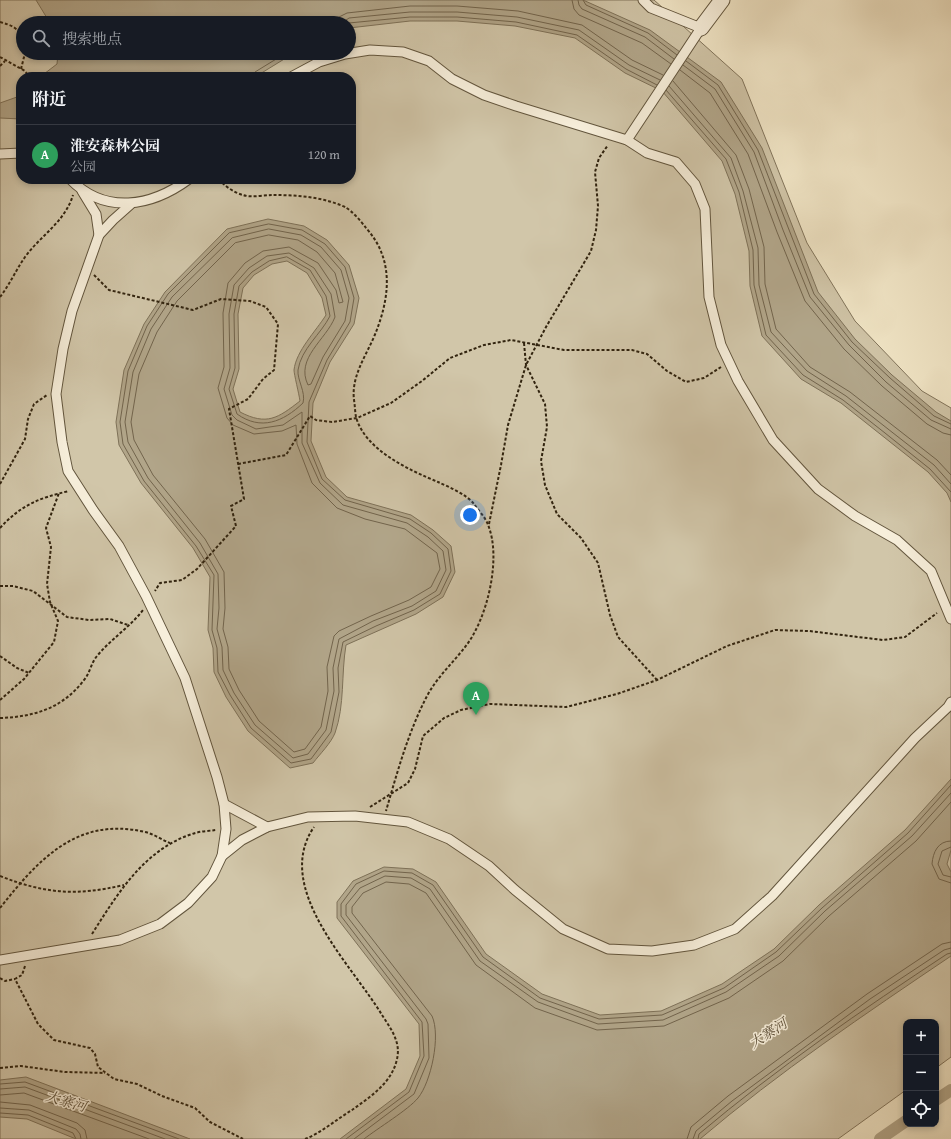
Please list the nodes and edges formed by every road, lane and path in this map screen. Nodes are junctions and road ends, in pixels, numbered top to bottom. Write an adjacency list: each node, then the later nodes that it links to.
1 (643, 0): 5 (street)
2 (722, 0): 5 (street)
3 (0, 22): 4 (path)
4 (16, 28)
5 (701, 28): 16 (street)
6 (356, 52): 15 (street)
7 (0, 57): 10 (path)
8 (23, 60): 12 (path)
9 (325, 60): 14 (street)
10 (5, 61): 11 (path); 12 (path)
11 (0, 66)
12 (21, 69): 13 (path)
13 (26, 72)
14 (300, 72)
15 (615, 136): 16 (street); 27 (path)
16 (627, 140): 28 (street)
17 (16, 153): 18 (street)
18 (0, 154)
19 (182, 184): 22 (street)
20 (223, 184): 31 (path)
21 (76, 185): 22 (street); 23 (street); 25 (path)
22 (131, 204): 23 (street)
23 (99, 234): 24 (street)
24 (88, 269): 30 (street); 32 (path)
25 (0, 297)
26 (524, 343): 27 (path); 29 (path); 31 (path)
27 (536, 345): 28 (path); 29 (path)
28 (728, 361): 41 (street)
29 (526, 365): 36 (path); 46 (path)
30 (57, 387): 33 (path); 34 (street)
31 (357, 418): 32 (path); 36 (path)
32 (238, 464): 39 (path)
33 (0, 484)
34 (80, 488): 35 (path); 39 (street)
35 (59, 493): 37 (path); 40 (path)
36 (488, 525): 50 (path)
37 (0, 528)
38 (0, 586): 40 (path)
39 (148, 601): 43 (path); 51 (street)
40 (50, 602): 43 (path); 45 (path)
41 (946, 604): 42 (street); 46 (path)
42 (951, 619)
43 (128, 625): 49 (path)
44 (0, 656): 45 (path)
45 (29, 673): 47 (path)
46 (657, 680): 50 (path)
47 (0, 700)
48 (951, 702): 54 (street)
49 (0, 718)
50 (391, 792): 52 (path); 54 (path)
51 (224, 804): 55 (street); 56 (street)
52 (363, 810)
53 (325, 817): 54 (street); 55 (street); 71 (path)
54 (383, 820)
55 (267, 827): 58 (street)
56 (226, 829): 57 (path); 58 (street)
57 (170, 843): 60 (path); 61 (path)
58 (222, 856): 63 (street)
59 (0, 876): 60 (path)
60 (19, 884): 61 (path); 62 (path)
61 (125, 885): 63 (path)
62 (0, 908)
63 (84, 947): 64 (street)
64 (24, 956): 65 (street); 67 (path)
65 (0, 960)
66 (0, 978): 67 (path)
67 (15, 979): 69 (path)
68 (0, 1068): 69 (path)
69 (106, 1073): 70 (path)
70 (243, 1139)
71 (305, 1139)

